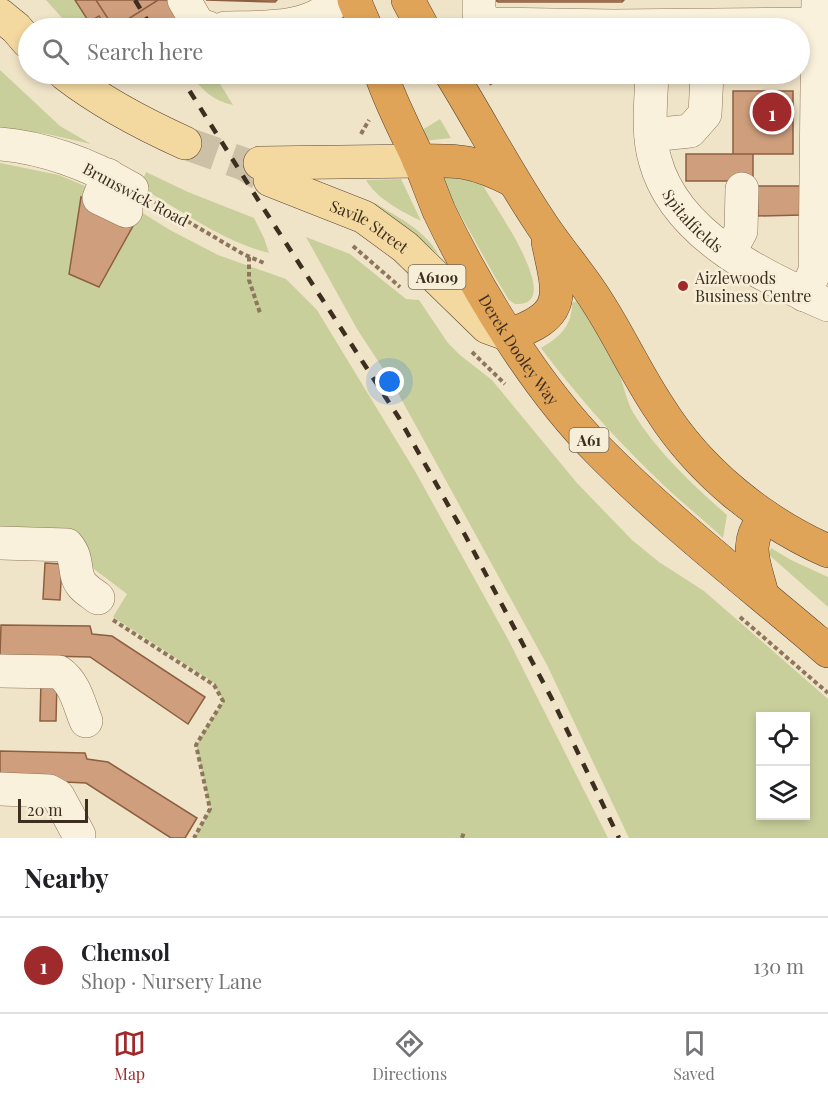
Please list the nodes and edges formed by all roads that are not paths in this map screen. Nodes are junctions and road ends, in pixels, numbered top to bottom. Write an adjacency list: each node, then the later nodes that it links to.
1 (335, 0): 8 (street)
2 (354, 0): 9 (highway)
3 (408, 0): 10 (highway)
4 (181, 3): 7 (street)
5 (495, 13): 11 (street)
6 (821, 16): 11 (street); 26 (street)
7 (193, 18)
8 (315, 18)
9 (362, 18)
10 (418, 18)
11 (652, 18)
12 (80, 84): 18 (main road)
13 (384, 84): 20 (highway, Derek Dooley Way / A61)
14 (457, 84): 21 (highway)
15 (652, 84): 17 (street, Spitalfields)
16 (706, 84): 17 (street)
17 (651, 135): 25 (street, Spitalfields)
18 (185, 143)
19 (0, 144): 23 (street, Brunswick Road)
20 (419, 161): 21 (highway); 27 (highway, Derek Dooley Way / A61); 27 (main road, Savile Street / A6109)
21 (512, 180): 24 (highway)
22 (742, 189): 25 (street)
23 (122, 192)
24 (546, 231): 27 (highway); 28 (highway)
25 (729, 253): 26 (street, Spitalfields)
26 (819, 275)
27 (509, 335): 31 (highway, Derek Dooley Way / A61)
28 (765, 516): 30 (highway); 31 (highway)
29 (0, 543): 32 (street)
30 (828, 551)
31 (762, 594): 33 (highway, A61)
32 (98, 598)
33 (828, 651)
34 (0, 671): 35 (street)
35 (86, 722)
36 (0, 789): 37 (street)
37 (79, 835)

